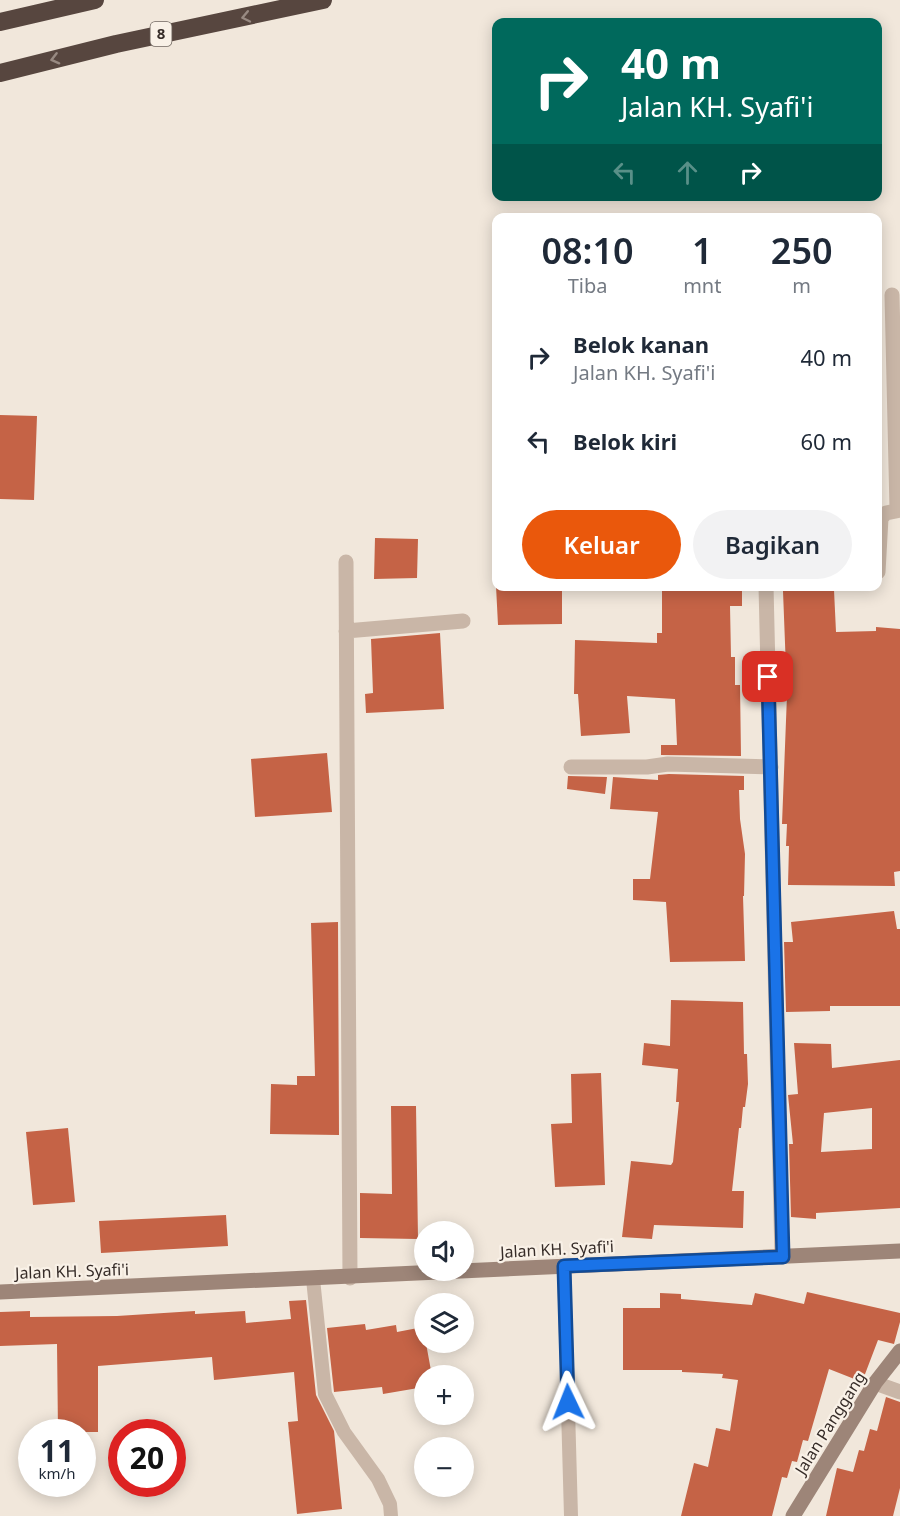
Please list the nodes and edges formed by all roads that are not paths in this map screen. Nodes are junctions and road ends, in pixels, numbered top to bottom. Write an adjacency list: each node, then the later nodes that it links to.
1 (95, 0): 3 (highway)
2 (323, 0): 4 (highway, 8, one-way to 4)
3 (0, 22)
4 (0, 73)
5 (890, 295): 6 (street)
6 (898, 510): 7 (street)
7 (882, 517)
8 (346, 562): 11 (street)
9 (766, 591): 13 (street)
10 (463, 621): 11 (street)
11 (346, 631): 17 (street)
12 (571, 767): 13 (street)
13 (771, 767): 15 (street)
14 (900, 1251): 15 (main road, Jalan KH. Syafi'i)
15 (783, 1257): 16 (main road, Jalan KH. Syafi'i)
16 (564, 1266): 17 (main road, Jalan KH. Syafi'i); 24 (lane)
17 (350, 1278): 18 (main road, Jalan KH. Syafi'i)
18 (313, 1279): 19 (main road, Jalan KH. Syafi'i); 23 (lane)
19 (0, 1292)
20 (900, 1351): 21 (main road, Jalan Panggang)
21 (875, 1383): 22 (street); 25 (main road, Jalan Panggang)
22 (900, 1392)
23 (392, 1516)
24 (571, 1516)
25 (793, 1516)

